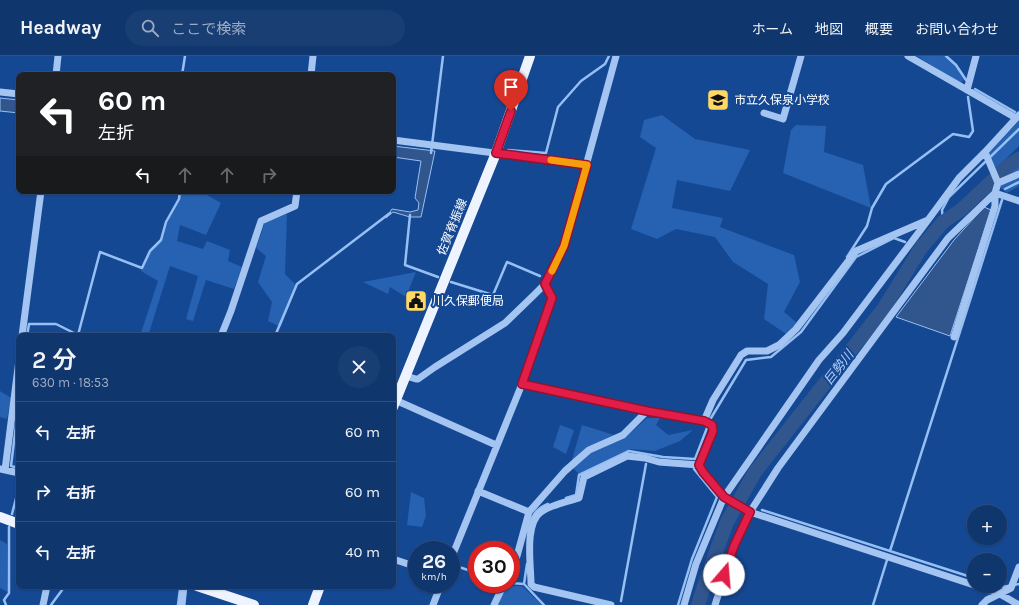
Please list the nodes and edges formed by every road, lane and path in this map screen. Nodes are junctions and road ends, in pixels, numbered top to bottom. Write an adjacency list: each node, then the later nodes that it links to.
1 (58, 56): 8 (street)
2 (313, 56): 9 (street)
3 (530, 56): 17 (main road, 佐賀脊振線)
4 (616, 56): 18 (street)
5 (801, 56): 13 (street)
6 (908, 56): 10 (street)
7 (976, 56): 10 (street)
8 (56, 72)
9 (311, 72)
10 (967, 90): 14 (street)
11 (0, 92): 12 (street)
12 (16, 94)
13 (764, 113)
14 (1018, 116): 16 (street)
15 (396, 140): 17 (street)
16 (985, 152): 20 (street); 25 (street)
17 (496, 153): 18 (street); 30 (main road, 佐賀脊振線)
18 (587, 165): 26 (street)
19 (1019, 174): 20 (street)
20 (998, 183): 21 (street)
21 (995, 193): 24 (street); 29 (street); 44 (street)
22 (41, 194): 27 (street)
23 (296, 194): 28 (street)
24 (1019, 201)
25 (928, 220): 36 (street); 42 (street)
26 (545, 284): 30 (street); 32 (street)
27 (22, 333)
28 (222, 333)
29 (954, 337)
30 (406, 376): 33 (main road, 佐賀脊振線)
31 (16, 379): 39 (street)
32 (522, 384): 35 (street); 37 (street)
33 (396, 398)
34 (396, 403): 37 (street)
35 (647, 411): 36 (street); 43 (street)
36 (704, 421): 38 (street)
37 (496, 445): 41 (street)
38 (699, 465): 42 (street); 67 (street)
39 (2, 470): 40 (street)
40 (16, 472)
41 (478, 491): 43 (street); 47 (street)
42 (726, 499): 44 (street); 68 (street)
43 (529, 512): 48 (street)
44 (750, 512): 52 (street); 69 (street)
45 (0, 517): 46 (main road)
46 (16, 523)
47 (458, 541)
48 (520, 545)
49 (396, 560): 50 (street)
50 (408, 564)
51 (1019, 567): 60 (street)
52 (967, 583)
53 (46, 589): 61 (street)
54 (184, 589): 62 (street)
55 (206, 589): 63 (main road)
56 (319, 589): 64 (main road)
57 (438, 593): 65 (street)
58 (500, 593): 66 (street)
59 (997, 593): 60 (street)
60 (1000, 594): 70 (street); 71 (street)
61 (43, 605)
62 (182, 605)
63 (254, 605)
64 (313, 605)
65 (433, 605)
66 (494, 605)
67 (611, 605)
68 (684, 605)
69 (715, 605)
70 (982, 605)
71 (1019, 605)

